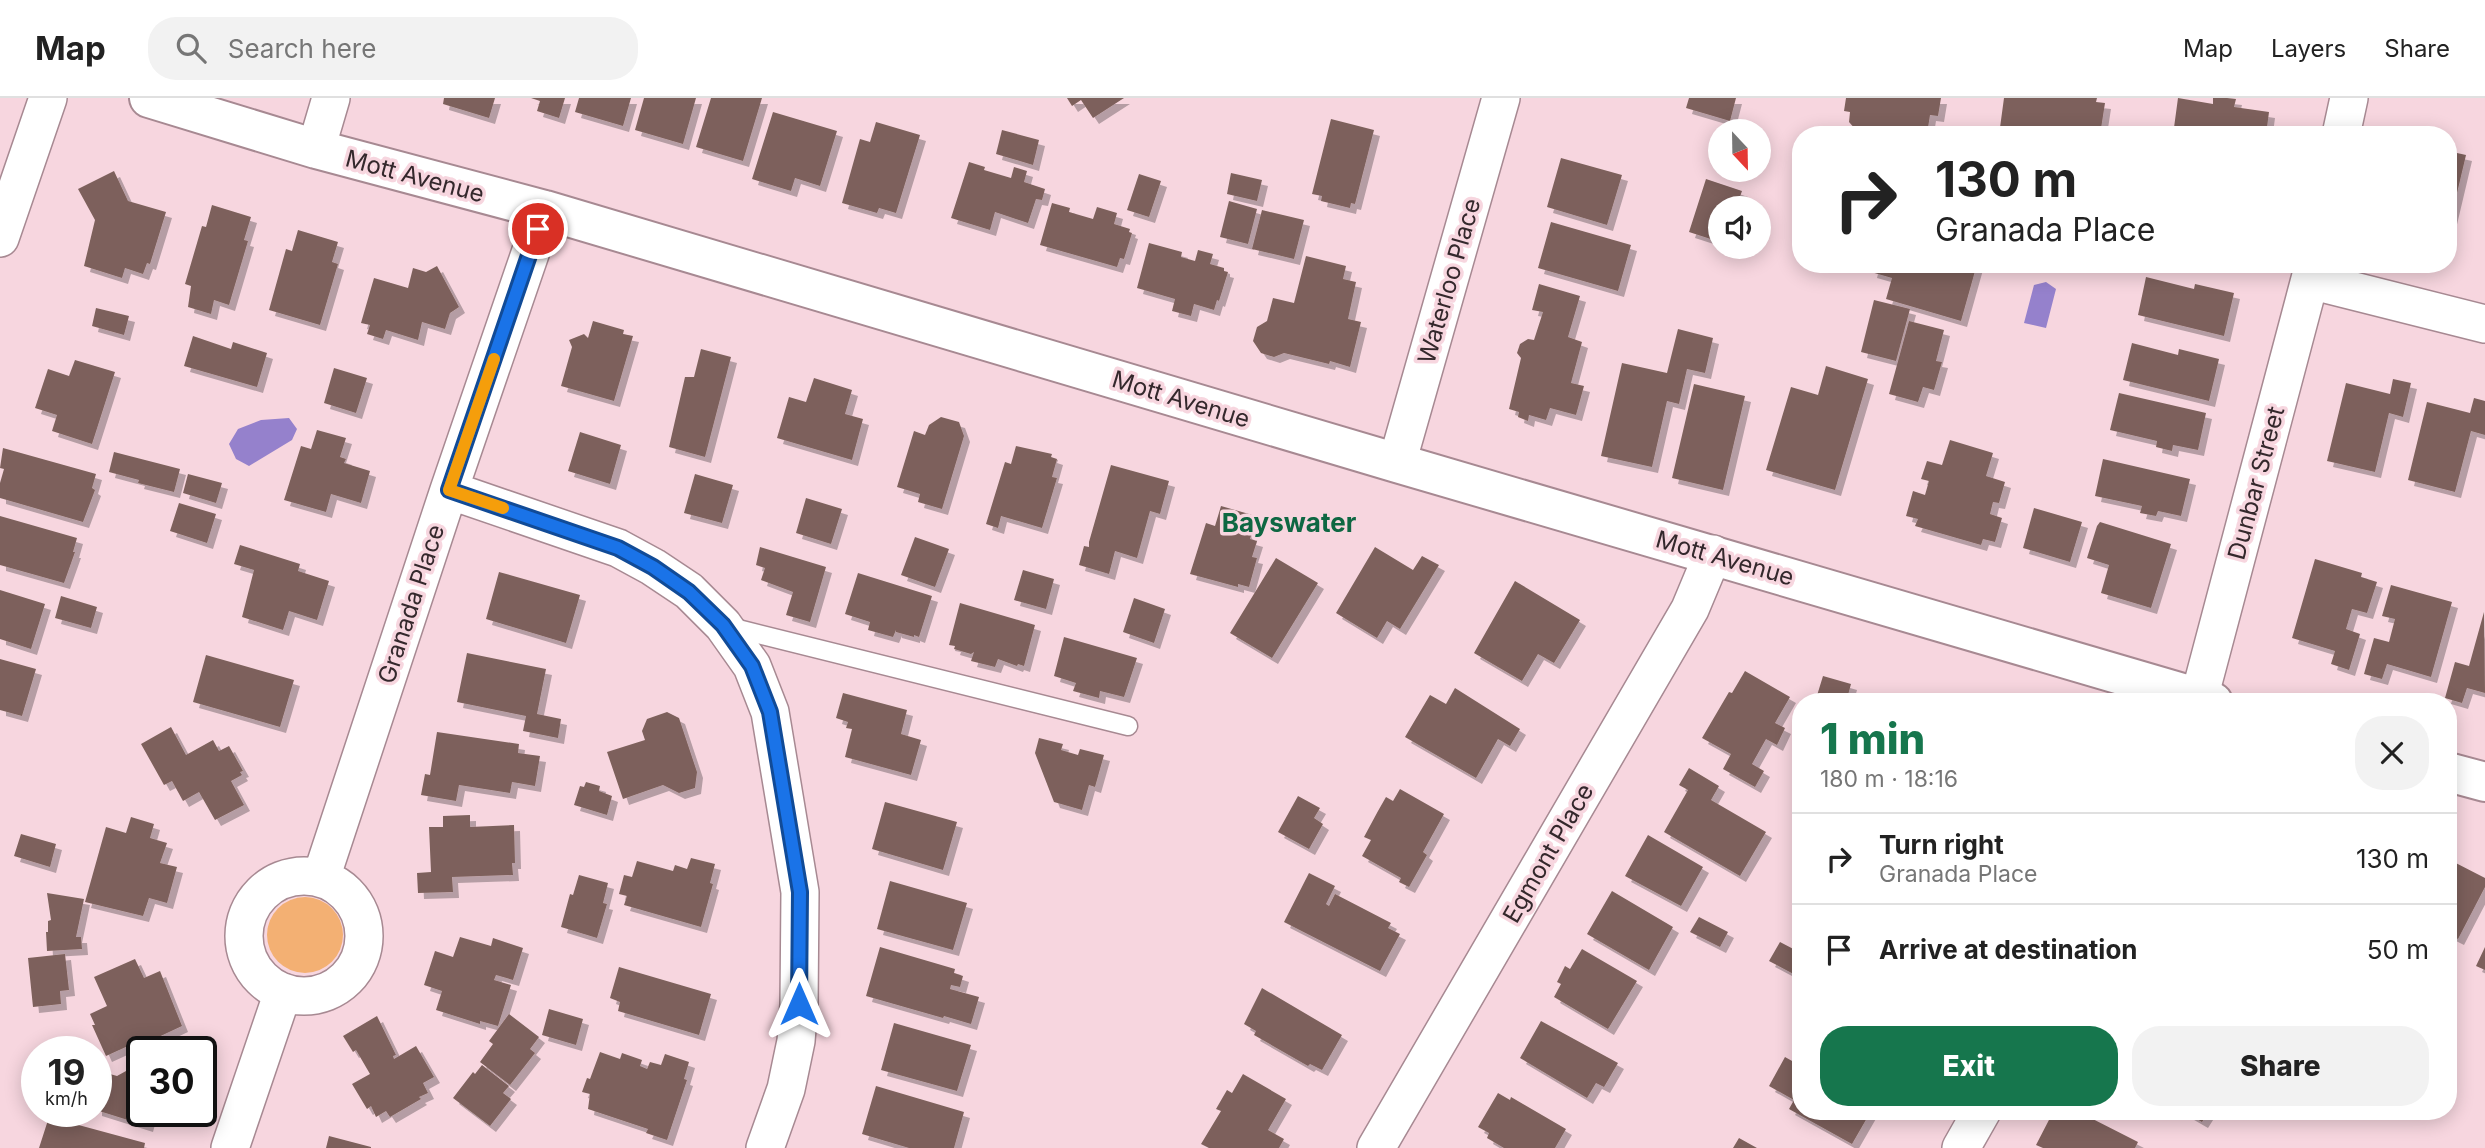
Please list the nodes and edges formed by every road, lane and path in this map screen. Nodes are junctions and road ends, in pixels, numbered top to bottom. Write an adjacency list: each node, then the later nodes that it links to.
1 (48, 98): 9 (street)
2 (149, 98): 7 (street, Mott Avenue)
3 (331, 98): 7 (street)
4 (1501, 98): 13 (street, Waterloo Place)
5 (2349, 98): 6 (street)
6 (2343, 126)
7 (316, 149): 8 (street, Mott Avenue)
8 (545, 210): 13 (street, Mott Avenue); 14 (street, Granada Place)
9 (0, 238)
10 (2312, 273): 18 (street, Dunbar Street)
11 (2315, 273): 12 (street)
12 (2485, 324)
13 (1397, 463): 15 (street, Mott Avenue)
14 (449, 490): 16 (street); 22 (street, Granada Place)
15 (1713, 554): 17 (street, Mott Avenue); 27 (street, Egmont Place)
16 (723, 625): 19 (lane); 26 (street)
17 (2180, 693)
18 (2205, 693)
19 (1128, 726)
20 (2457, 774): 21 (street)
21 (2485, 782)
22 (321, 878): 23 (street); 23 (street)
23 (283, 992): 25 (street)
24 (1977, 1120): 28 (street)
25 (230, 1148)
26 (765, 1148)
27 (1376, 1148)
28 (1961, 1148)

